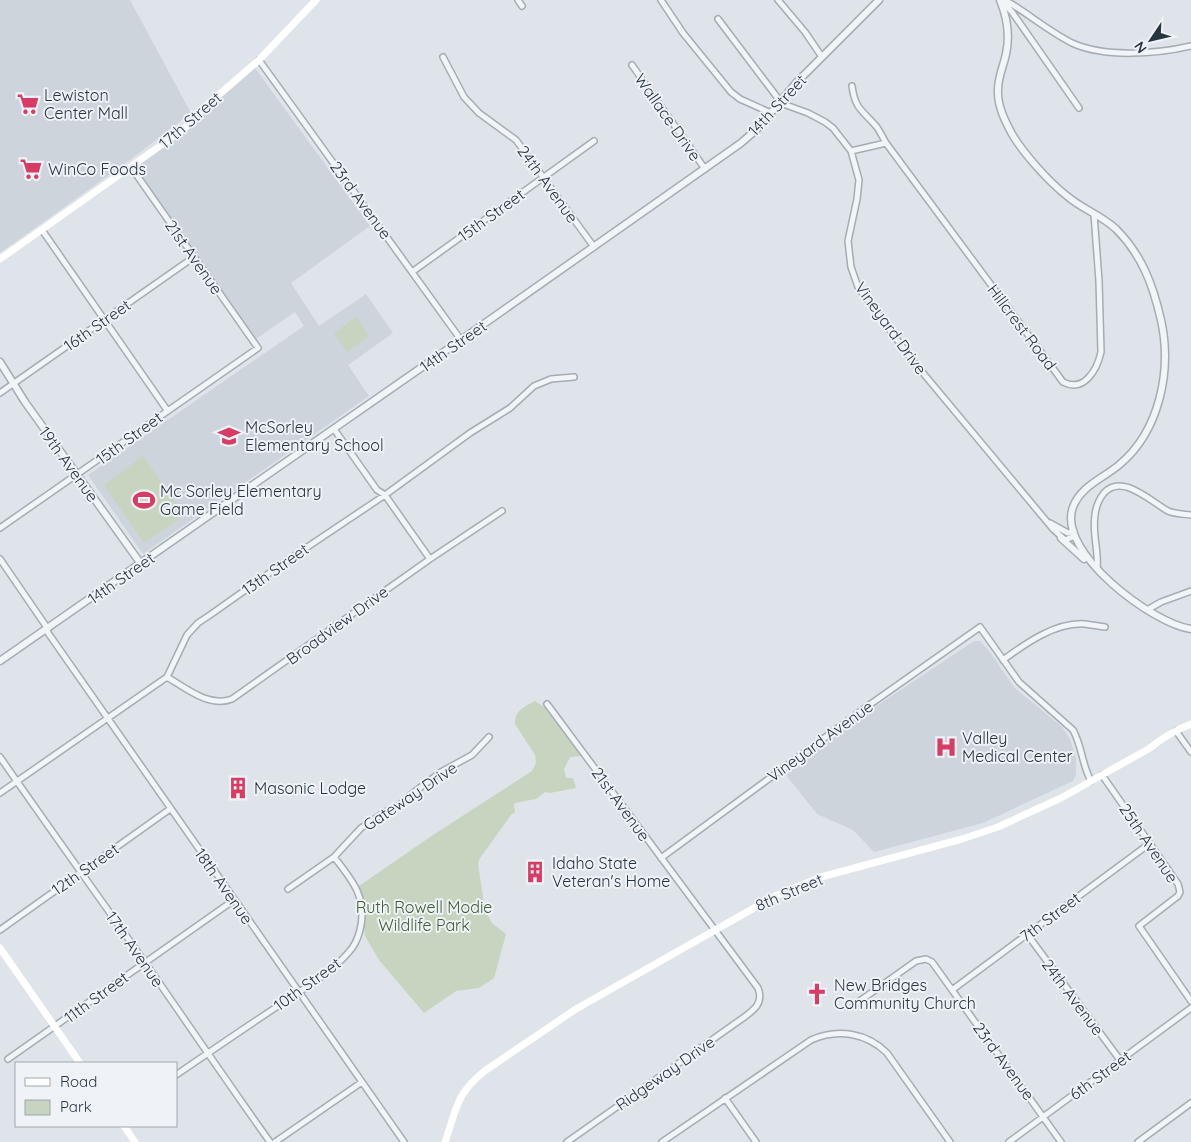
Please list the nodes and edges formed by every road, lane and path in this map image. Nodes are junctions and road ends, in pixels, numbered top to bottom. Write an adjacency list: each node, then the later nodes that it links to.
1 (316, 0): 12 (main road, 17th Street)
2 (518, 0): 7 (street)
3 (661, 0): 17 (street)
4 (778, 0): 11 (street)
5 (879, 0): 11 (street, 14th Street)
6 (1001, 0): 9 (street); 16 (street); 24 (street)
7 (522, 6)
8 (718, 19): 15 (street)
9 (1191, 46)
10 (443, 57): 23 (street, 24th Avenue)
11 (822, 57): 15 (street, 14th Street)
12 (259, 60): 21 (main road, 17th Street); 29 (street, 23rd Avenue)
13 (632, 65): 22 (street, Wallace Drive)
14 (852, 86): 19 (street)
15 (780, 101): 17 (street, 14th Street); 20 (street, Vineyard Drive)
16 (1079, 108)
17 (771, 113): 22 (street, 14th Street)
18 (594, 141): 23 (street, 15th Street)
19 (886, 144): 20 (street); 24 (street, Hillcrest Road)
20 (851, 151): 43 (street, Vineyard Drive)
21 (131, 167): 25 (main road, 17th Street); 27 (street, 21st Avenue)
22 (705, 169): 26 (street, 14th Street)
23 (543, 178): 26 (street, 24th Avenue); 29 (street, 15th Street)
24 (1094, 214): 45 (street)
25 (42, 230): 28 (main road, 17th Street); 30 (street)
26 (594, 247): 31 (street, 14th Street)
27 (194, 257): 30 (street, 16th Street); 32 (street, 21st Avenue)
28 (0, 258)
29 (412, 272): 31 (street, 23rd Avenue)
30 (104, 321): 35 (street, 16th Street); 37 (street)
31 (461, 340): 38 (street, 14th Street)
32 (258, 348): 37 (street, 15th Street)
33 (0, 362): 35 (street, 19th Avenue)
34 (574, 377): 40 (street, 13th Street)
35 (15, 383): 36 (street, 16th Street); 39 (street, 19th Avenue)
36 (0, 393)
37 (167, 410): 39 (street, 15th Street)
38 (334, 429): 40 (street); 49 (street, 14th Street)
39 (78, 475): 44 (street, 15th Street); 49 (street, 19th Avenue)
40 (385, 495): 48 (street); 58 (street, 13th Street)
41 (502, 511): 48 (street, Broadview Drive)
42 (1191, 515): 50 (street)
43 (1049, 523): 45 (street, Vineyard Drive); 46 (street, Vineyard Drive)
44 (0, 528)
45 (1074, 534): 46 (street); 50 (street)
46 (1062, 538): 50 (street)
47 (0, 559): 54 (street, 18th Avenue)
48 (430, 559): 58 (street, Broadview Drive)
49 (141, 564): 54 (street, 14th Street)
50 (1097, 569): 52 (street)
51 (1191, 591): 52 (street)
52 (1147, 610): 55 (street)
53 (1105, 627): 56 (street)
54 (47, 629): 57 (street, 14th Street); 60 (street, 18th Avenue)
55 (1191, 629)
56 (1004, 660): 67 (street); 73 (street, Vineyard Avenue)
57 (0, 662)
58 (167, 677): 60 (street)
59 (547, 704): 73 (street, 21st Avenue)
60 (107, 717): 68 (street); 70 (street, 18th Avenue)
61 (1191, 724): 62 (main road, 8th Street)
62 (1176, 731): 64 (street); 66 (main road, 8th Street)
63 (489, 738): 72 (street, Gateway Drive)
64 (1191, 752)
65 (0, 756): 68 (street, 17th Avenue)
66 (1102, 775): 67 (main road, 8th Street); 71 (street, 25th Avenue)
67 (1091, 781): 78 (main road, 8th Street)
68 (17, 782): 69 (street); 74 (street, 17th Avenue)
69 (0, 793)
70 (170, 809): 74 (street, 12th Street); 76 (street, 18th Avenue)
71 (1149, 844): 79 (street, 7th Street); 84 (street, 25th Avenue)
72 (334, 857): 75 (street, Gateway Drive); 83 (street, 10th Street)
73 (661, 858): 78 (street, 21st Avenue)
74 (79, 872): 77 (street, 12th Street); 81 (street, 17th Avenue)
75 (288, 889)
76 (234, 900): 81 (street, 11th Street); 83 (street, 18th Avenue)
77 (0, 930)
78 (714, 930): 85 (street, 21st Avenue); 103 (main road, 8th Street)
79 (1027, 934): 82 (street, 7th Street); 91 (street, 24th Avenue)
80 (0, 948): 88 (main road)
81 (144, 962): 88 (street, 11th Street); 89 (street, 17th Avenue)
82 (952, 990): 86 (street, 23rd Avenue); 97 (street, 23rd Avenue)
83 (299, 992): 89 (street, 10th Street); 94 (street, 18th Avenue)
84 (1191, 1001)
85 (760, 1002): 104 (street, Ridgeway Drive)
86 (854, 1005)
87 (1191, 1008): 91 (street, 6th Street)
88 (55, 1027): 90 (street, 11th Street); 92 (main road)
89 (207, 1054): 93 (street, 10th Street); 100 (street, 17th Avenue)
90 (8, 1059)
91 (1120, 1060): 97 (street, 6th Street)
92 (79, 1062)
93 (178, 1074)
94 (362, 1082): 101 (street); 102 (street, 18th Avenue)
95 (725, 1098): 105 (street); 106 (street); 107 (street)
96 (1191, 1103): 110 (street)
97 (1043, 1116): 108 (street, 6th Street); 109 (street, 23rd Avenue)
98 (125, 1127): 99 (main road)
99 (135, 1142)
100 (270, 1142)
101 (275, 1142)
102 (404, 1142)
103 (445, 1142)
104 (566, 1142)
105 (662, 1142)
106 (756, 1142)
107 (950, 1142)
108 (1009, 1142)
109 (1061, 1142)
110 (1138, 1142)

